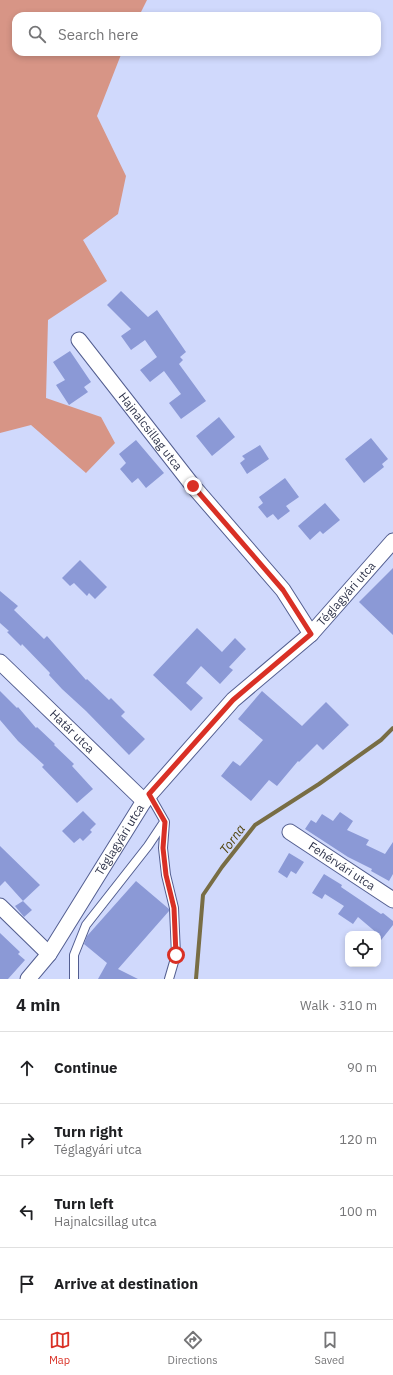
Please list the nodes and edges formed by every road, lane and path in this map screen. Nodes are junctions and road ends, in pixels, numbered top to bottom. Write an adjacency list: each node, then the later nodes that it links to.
1 (79, 340): 3 (street, Hajnalcsillag utca)
2 (393, 541): 3 (street, Téglagyári utca)
3 (311, 634): 5 (street, Téglagyári utca)
4 (0, 662): 5 (street, Határ utca)
5 (146, 798): 6 (lane); 10 (street, Téglagyári utca)
6 (165, 822): 12 (lane); 13 (lane)
7 (290, 832): 8 (street, Fehérvári utca)
8 (392, 897)
9 (0, 906): 10 (street)
10 (50, 954): 11 (street, Téglagyári utca)
11 (28, 979)
12 (74, 979)
13 (169, 979)

